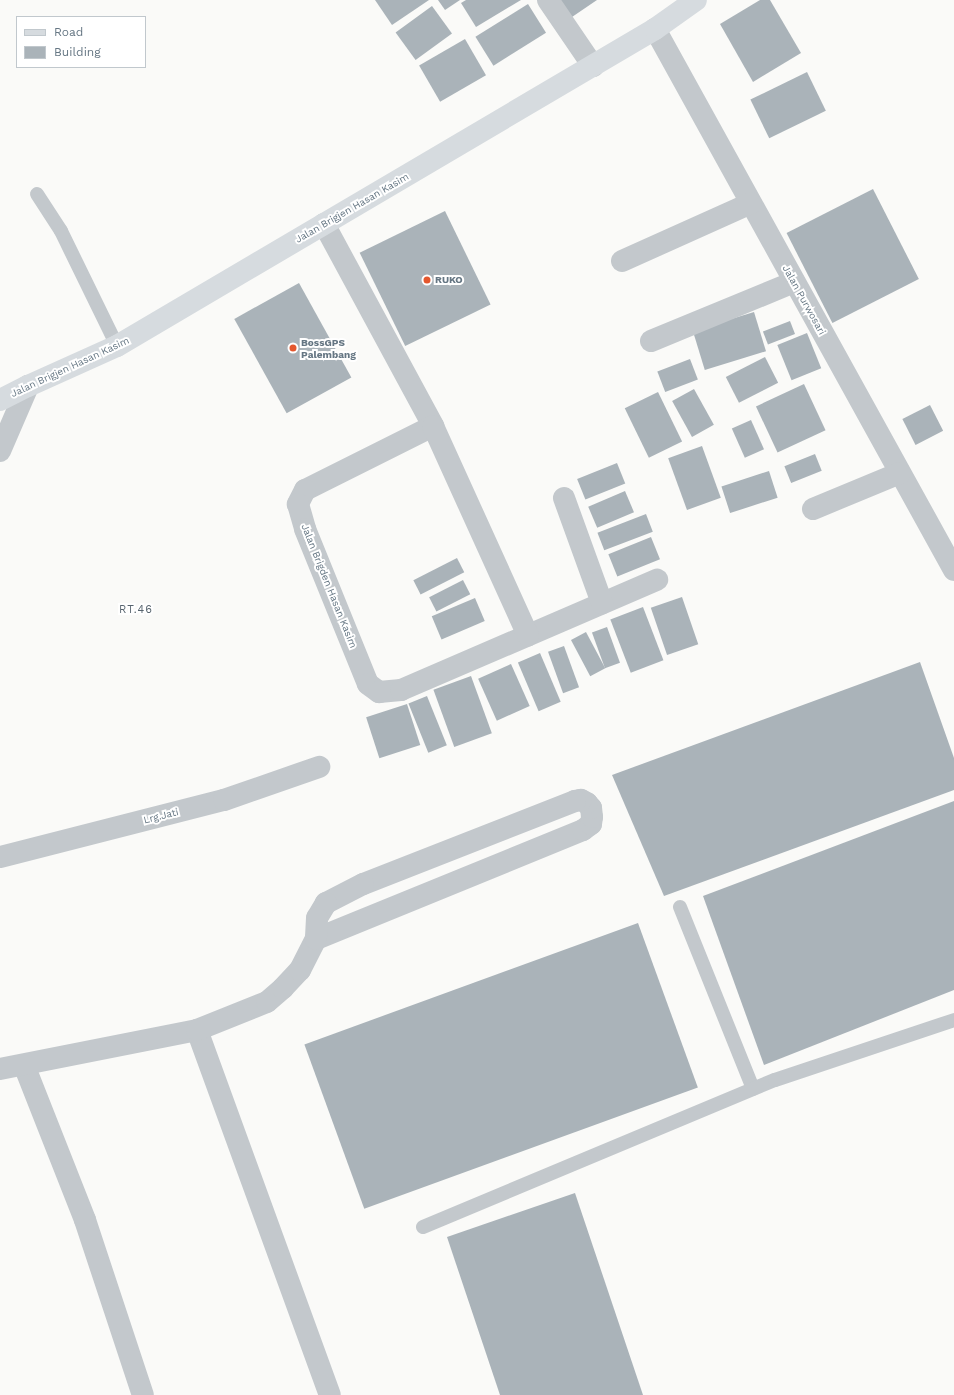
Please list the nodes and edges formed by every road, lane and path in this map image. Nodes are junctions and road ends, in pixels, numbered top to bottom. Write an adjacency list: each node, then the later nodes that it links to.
1 (548, 0): 4 (street)
2 (696, 0): 3 (street, Jalan Brigjen Hasan Kasim)
3 (655, 29): 4 (street, Jalan Brigjen Hasan Kasim); 6 (street, Jalan Purwosari)
4 (593, 66): 7 (street, Jalan Brigjen Hasan Kasim)
5 (37, 194): 11 (lane)
6 (751, 203): 8 (street); 9 (street, Jalan Purwosari)
7 (324, 224): 11 (street, Jalan Brigjen Hasan Kasim); 14 (street)
8 (622, 261)
9 (794, 282): 10 (street); 16 (street, Jalan Purwosari)
10 (651, 341)
11 (118, 346): 12 (street, Jalan Brigjen Hasan Kasim)
12 (28, 386): 13 (street, Jalan Brigjen Hasan Kasim); 15 (street)
13 (0, 400)
14 (433, 426): 23 (street); 23 (street, Jalan Brigden Hasan Kasim)
15 (0, 451)
16 (900, 473): 18 (street); 19 (street, Jalan Purwosari)
17 (564, 498): 22 (street)
18 (813, 510)
19 (945, 535): 20 (street, Jalan Purwosari)
20 (954, 570)
21 (657, 580): 22 (street, Jalan Brigden Hasan Kasim)
22 (610, 599): 23 (street, Jalan Brigden Hasan Kasim)
23 (528, 635)
24 (319, 767): 25 (street, Lrg.Jati)
25 (0, 858)
26 (427, 859): 27 (street); 27 (street); 29 (street)
27 (438, 889): 29 (street)
28 (680, 906): 34 (lane)
29 (316, 939): 31 (street)
30 (954, 1020): 34 (lane)
31 (197, 1030): 32 (street); 37 (street)
32 (24, 1065): 33 (street); 36 (street)
33 (0, 1069)
34 (753, 1089): 35 (lane)
35 (423, 1227)
36 (143, 1395)
37 (330, 1395)

